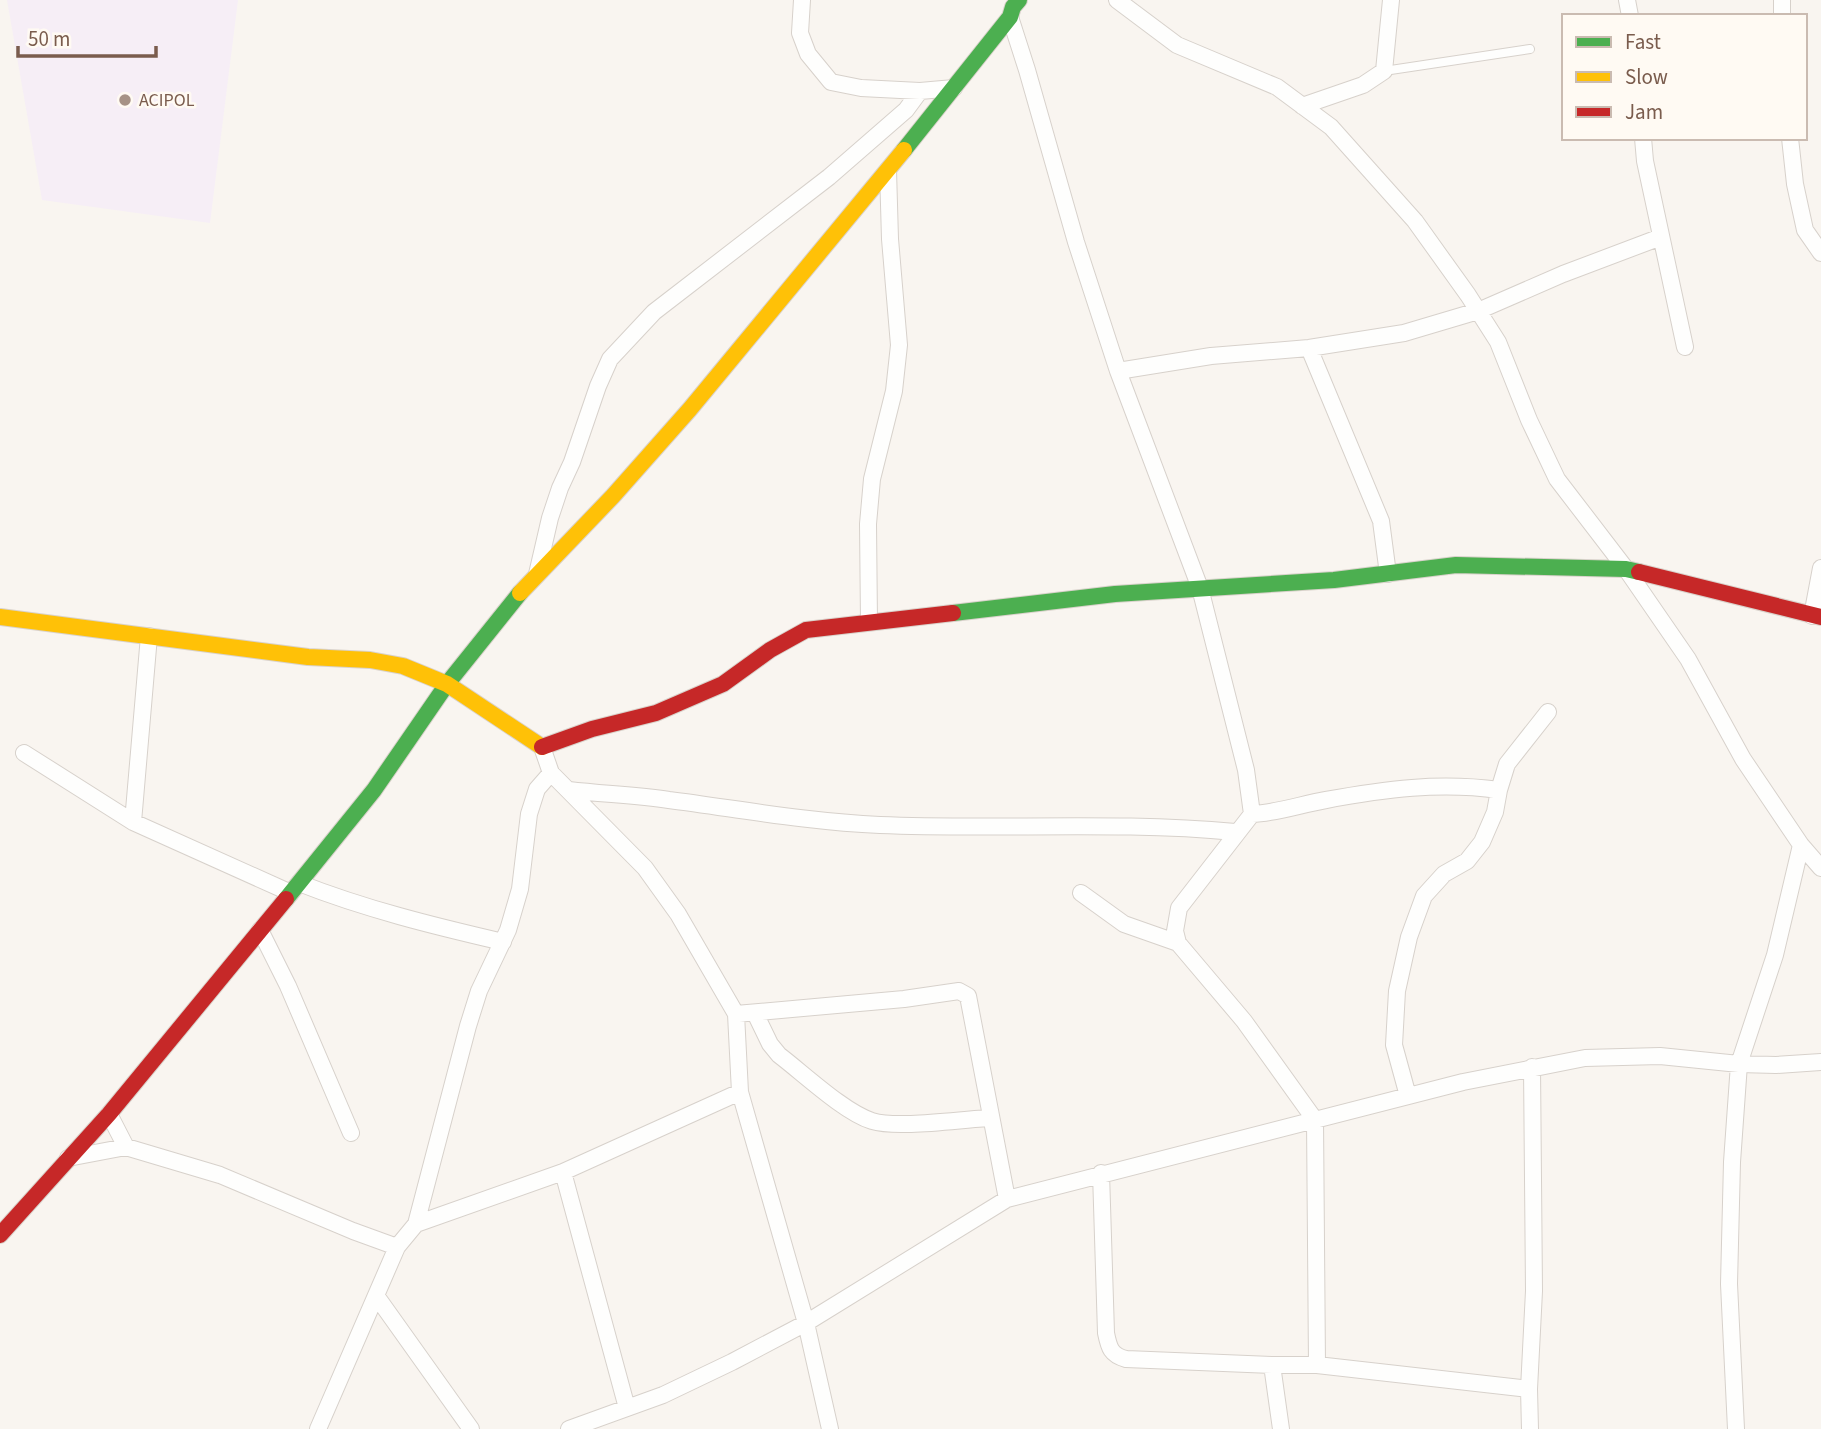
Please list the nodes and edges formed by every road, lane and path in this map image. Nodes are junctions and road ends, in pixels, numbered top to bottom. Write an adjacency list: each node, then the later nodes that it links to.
1 (802, 0): 8 (street)
2 (1117, 0): 9 (street)
3 (1391, 0): 6 (street)
4 (1013, 6): 7 (street); 18 (street)
5 (1530, 49): 6 (lane)
6 (1384, 71): 9 (street)
7 (954, 88): 8 (street); 12 (street)
8 (920, 91): 22 (street)
9 (1302, 106): 15 (street)
10 (1643, 140): 13 (street)
11 (1790, 140): 14 (street)
12 (888, 170): 22 (street); 26 (street)
13 (1661, 237): 15 (street); 17 (street)
14 (1821, 253)
15 (1478, 311): 16 (street); 20 (street)
16 (1309, 348): 18 (street); 21 (street)
17 (1685, 348)
18 (1118, 371): 23 (street)
19 (1821, 568): 25 (street)
20 (1626, 569): 21 (street); 25 (street); 38 (street)
21 (1388, 574): 23 (street)
22 (537, 575): 28 (street)
23 (1200, 589): 26 (street); 35 (street)
24 (0, 617): 27 (street)
25 (1817, 617)
26 (869, 622): 30 (street)
27 (149, 636): 28 (street); 36 (street)
28 (447, 684): 30 (street); 40 (street)
29 (1548, 712): 34 (street)
30 (541, 747): 32 (street)
31 (24, 753): 36 (street)
32 (551, 773): 33 (street); 43 (street)
33 (569, 790): 37 (street); 46 (street)
34 (1499, 790): 35 (street); 51 (street)
35 (1252, 814): 37 (street)
36 (133, 822): 40 (street)
37 (1236, 832): 44 (street)
38 (1801, 845): 39 (street); 48 (street)
39 (1821, 868)
40 (295, 888): 42 (street); 43 (street)
41 (1081, 893): 44 (street)
42 (260, 930): 52 (street); 55 (street)
43 (503, 942): 61 (street)
44 (1178, 943): 54 (street)
45 (755, 1013): 46 (street); 53 (street); 53 (street)
46 (736, 1014): 50 (street)
47 (1821, 1062): 48 (street)
48 (1739, 1064): 49 (street); 76 (street)
49 (1532, 1067): 51 (street); 68 (street)
50 (740, 1092): 58 (street); 65 (street)
51 (1408, 1096): 54 (street)
52 (109, 1114): 56 (street); 57 (street)
53 (991, 1118): 60 (street)
54 (1315, 1120): 59 (street); 66 (street)
55 (351, 1133)
56 (126, 1147): 57 (street); 63 (street)
57 (68, 1158): 62 (street)
58 (563, 1172): 61 (street); 69 (street)
59 (1101, 1173): 60 (street); 67 (street)
60 (1007, 1199): 65 (street)
61 (416, 1224): 63 (street)
62 (0, 1235)
63 (397, 1247): 64 (street)
64 (377, 1297): 70 (street); 71 (street)
65 (806, 1323): 69 (street); 73 (street)
66 (1317, 1364): 67 (street); 68 (street)
67 (1272, 1365): 74 (street)
68 (1529, 1389): 75 (street)
69 (627, 1408): 72 (street)
70 (318, 1429)
71 (471, 1429)
72 (569, 1429)
73 (830, 1429)
74 (1281, 1429)
75 (1530, 1429)
76 (1736, 1429)

